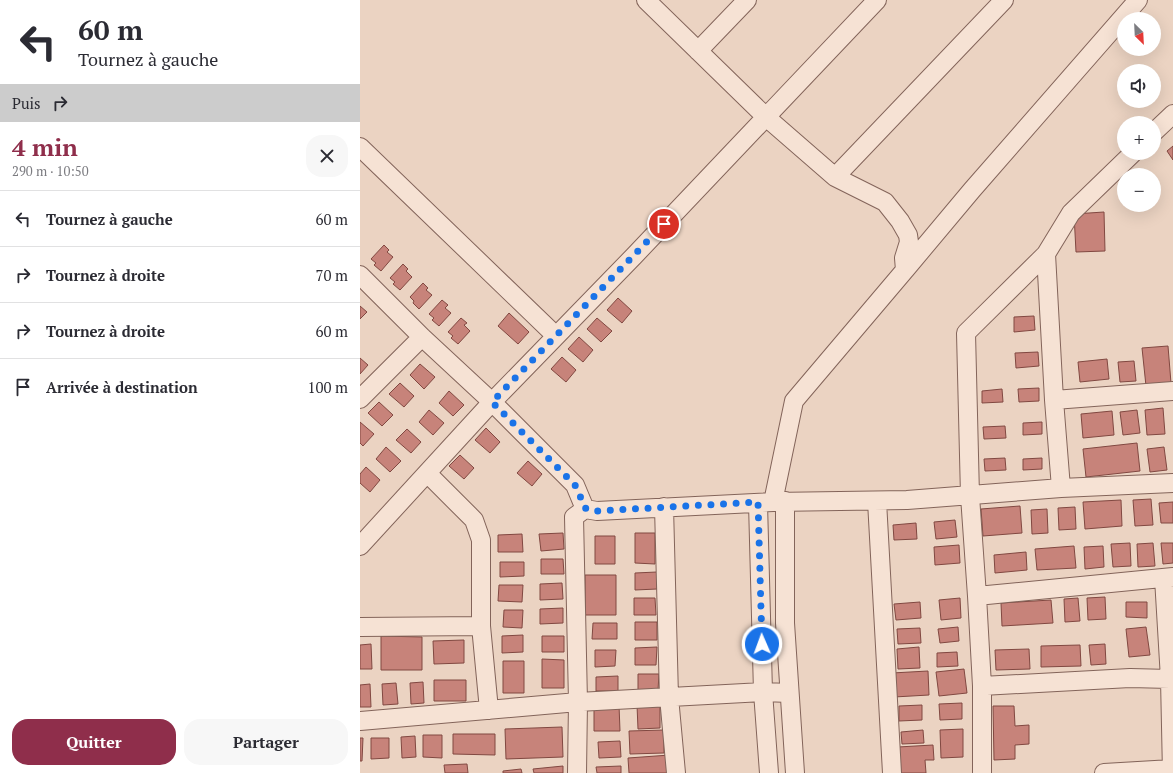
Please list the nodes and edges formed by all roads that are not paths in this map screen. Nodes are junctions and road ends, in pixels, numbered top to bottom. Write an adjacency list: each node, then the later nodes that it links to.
1 (646, 0): 6 (street)
2 (747, 0): 6 (street)
3 (877, 0): 8 (street)
4 (1004, 0): 12 (street)
5 (1138, 0): 14 (street)
6 (698, 51): 8 (street)
7 (1173, 114): 9 (street)
8 (766, 117): 12 (street); 16 (street)
9 (1161, 125)
10 (360, 147): 16 (street)
11 (1125, 160): 13 (street)
12 (835, 177): 14 (street)
13 (1046, 254): 20 (street); 25 (street)
14 (905, 270): 27 (street)
15 (360, 275): 17 (street)
16 (556, 336): 21 (street)
17 (422, 337): 19 (street); 21 (street)
18 (1173, 391): 20 (street)
19 (360, 399)
20 (1054, 400): 24 (street)
21 (492, 402): 22 (street); 29 (street)
22 (427, 473): 30 (street); 33 (street)
23 (1173, 483): 24 (street)
24 (1061, 488): 25 (street)
25 (970, 496): 26 (street); 32 (street)
26 (877, 501): 27 (street); 48 (street)
27 (772, 502): 28 (street); 37 (street); 38 (street)
28 (664, 507): 29 (street); 39 (street)
29 (586, 509): 40 (street)
30 (360, 546)
31 (1168, 578): 32 (street); 35 (street)
32 (977, 596): 36 (street)
33 (481, 626): 34 (street); 41 (street)
34 (360, 627)
35 (1170, 679): 36 (street); 43 (street)
36 (982, 686): 49 (street)
37 (763, 692): 38 (street); 39 (street); 46 (street)
38 (789, 693): 47 (street)
39 (669, 697): 40 (street); 45 (street)
40 (578, 702): 41 (street); 44 (street)
41 (489, 710): 42 (street)
42 (360, 721)
43 (1172, 771): 50 (street)
44 (577, 773)
45 (676, 773)
46 (768, 773)
47 (795, 773)
48 (892, 773)
49 (982, 773)
50 (1104, 773)

